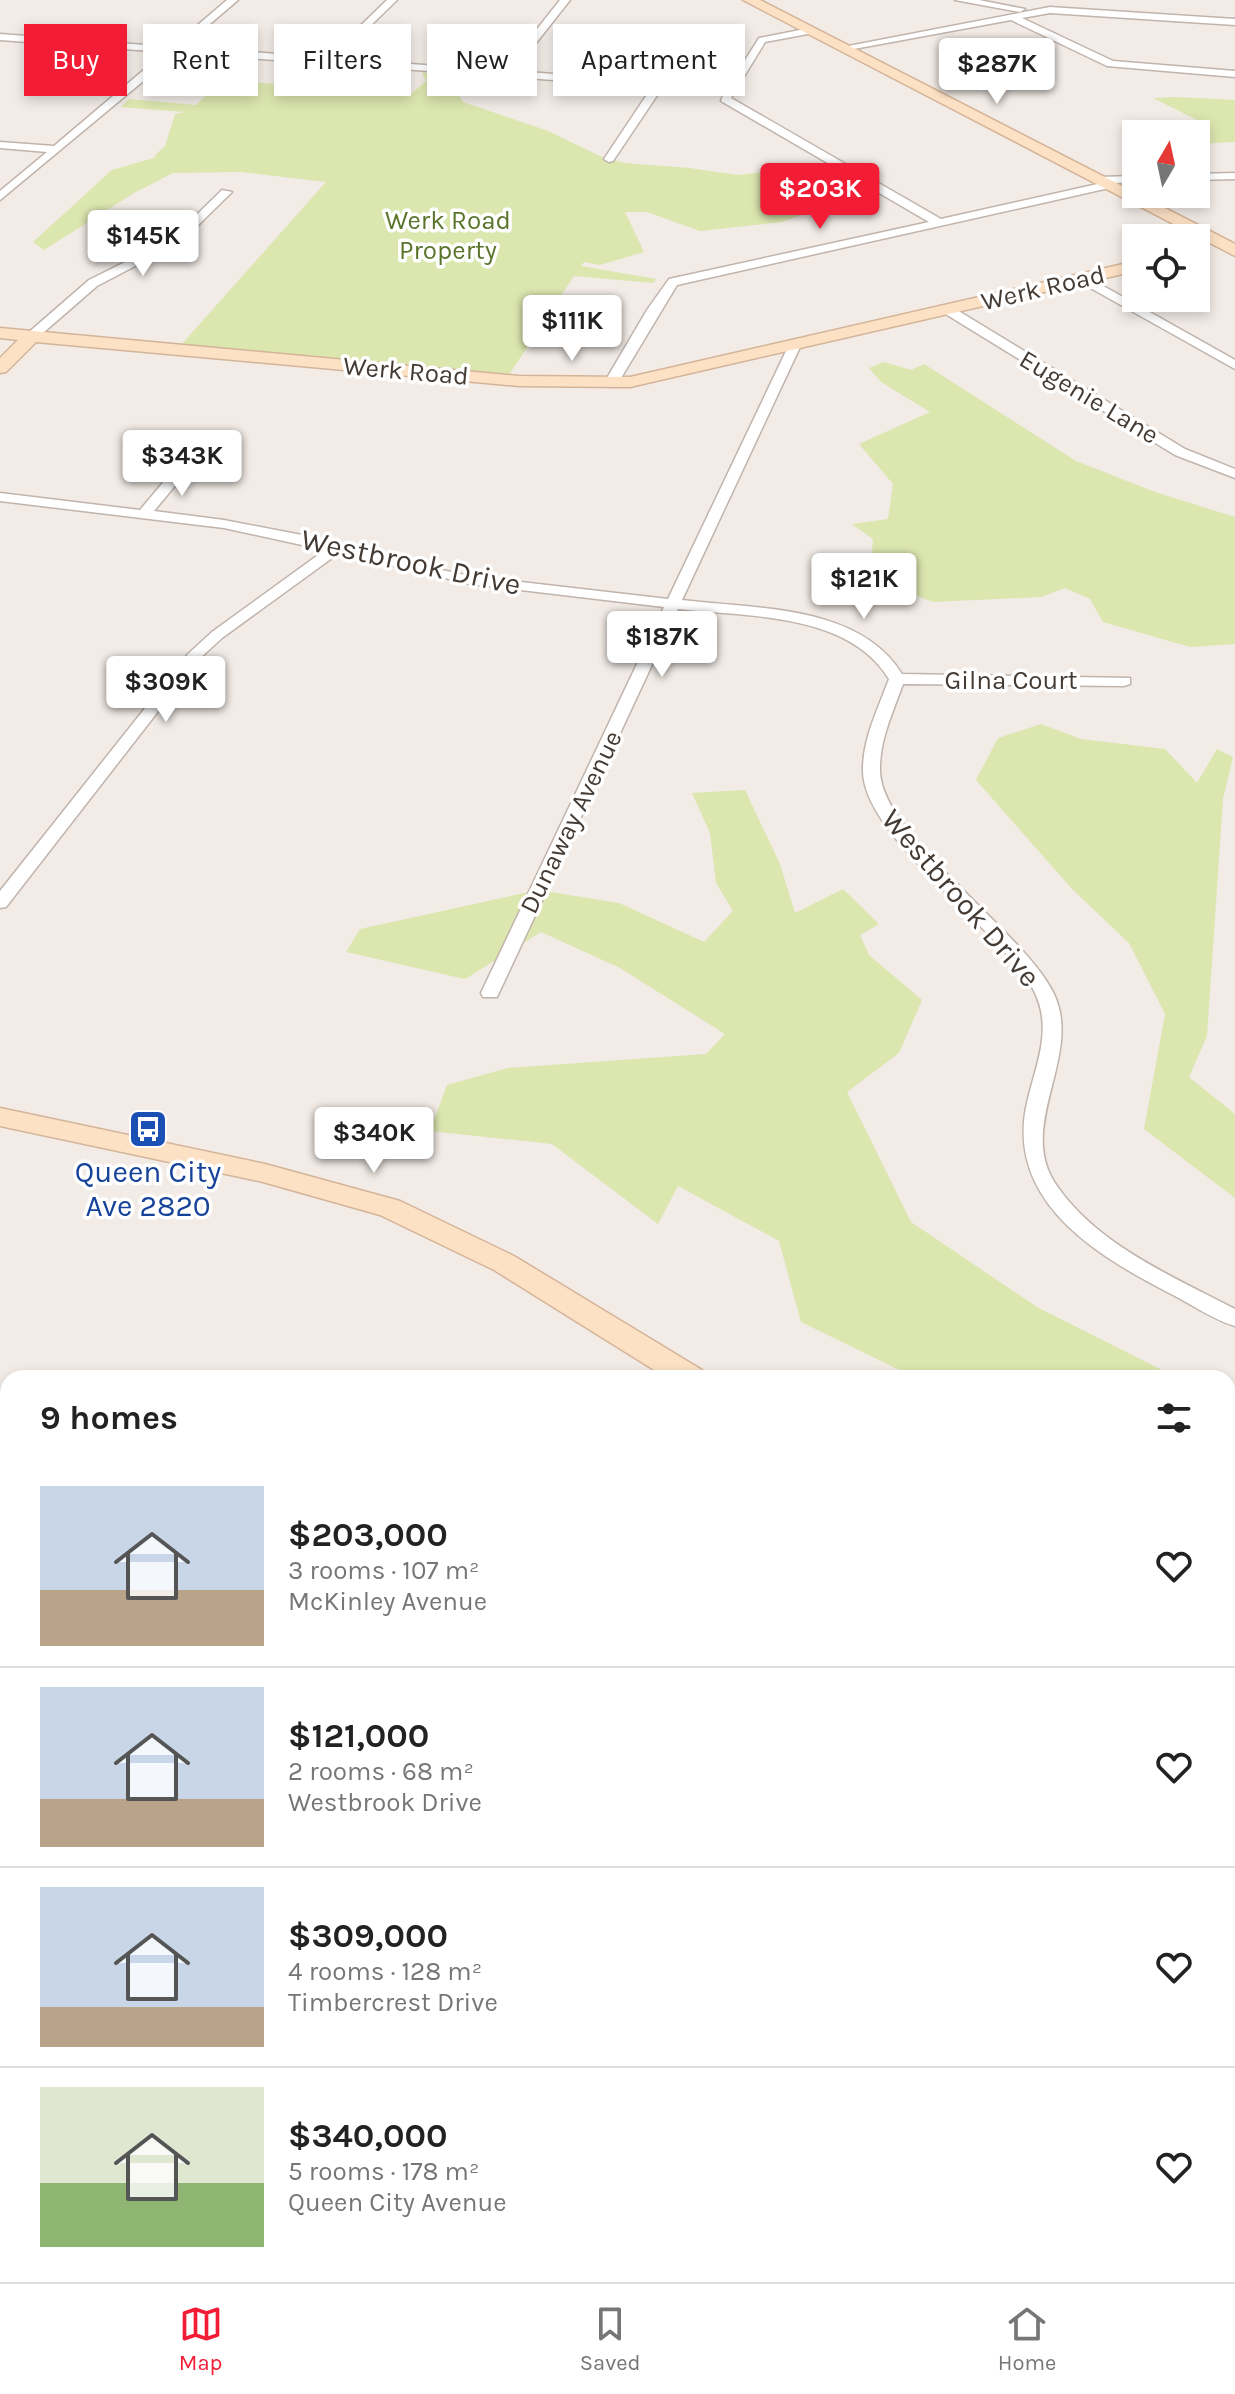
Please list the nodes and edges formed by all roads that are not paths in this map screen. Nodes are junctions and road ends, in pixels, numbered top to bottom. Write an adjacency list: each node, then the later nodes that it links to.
1 (233, 0): 11 (street)
2 (392, 0): 12 (street)
3 (565, 0): 14 (street)
4 (750, 0): 13 (main road)
5 (960, 0): 7 (street)
6 (1171, 0): 9 (street)
7 (1040, 11): 8 (street); 9 (street)
8 (1010, 16): 17 (street); 21 (street)
9 (1167, 17): 10 (street)
10 (1235, 22)
11 (205, 24)
12 (367, 24)
13 (810, 31): 17 (main road); 19 (street)
14 (537, 36)
15 (0, 37): 16 (street)
16 (143, 48)
17 (843, 48): 31 (main road)
18 (258, 56): 20 (street)
19 (745, 67)
20 (427, 68)
21 (1235, 74)
22 (143, 76): 26 (street)
23 (652, 96): 27 (street)
24 (727, 96): 34 (street)
25 (0, 145): 26 (street)
26 (56, 149): 33 (street)
27 (609, 159)
28 (1235, 176): 29 (street)
29 (1210, 177)
30 (1122, 180): 31 (street)
31 (1104, 182): 34 (street); 35 (main road)
32 (226, 192): 41 (street)
33 (0, 197)
34 (938, 222): 45 (street)
35 (1231, 249): 36 (main road)
36 (1210, 251)
37 (1122, 269): 38 (main road, Werk Road)
38 (1082, 278): 39 (main road, Werk Road); 43 (street)
39 (948, 310): 42 (main road, Werk Road); 47 (street, Eugenie Lane)
40 (0, 333): 41 (main road, Werk Road)
41 (32, 336): 44 (main road); 45 (main road, Werk Road)
42 (794, 347): 45 (main road, Werk Road); 51 (street, Dunaway Avenue)
43 (1235, 365)
44 (0, 368)
45 (611, 383)
46 (191, 458): 49 (street)
47 (1235, 474)
48 (0, 497): 49 (street, Westbrook Drive)
49 (144, 514): 50 (street, Westbrook Drive)
50 (337, 548): 51 (street, Westbrook Drive); 54 (street)
51 (675, 604): 52 (street, Westbrook Drive); 55 (street, Dunaway Avenue)
52 (897, 679): 53 (street, Gilna Court); 57 (street, Westbrook Drive)
53 (1124, 681)
54 (0, 903)
55 (490, 993)
56 (0, 1117): 58 (main road)
57 (1235, 1318)
58 (678, 1370)

